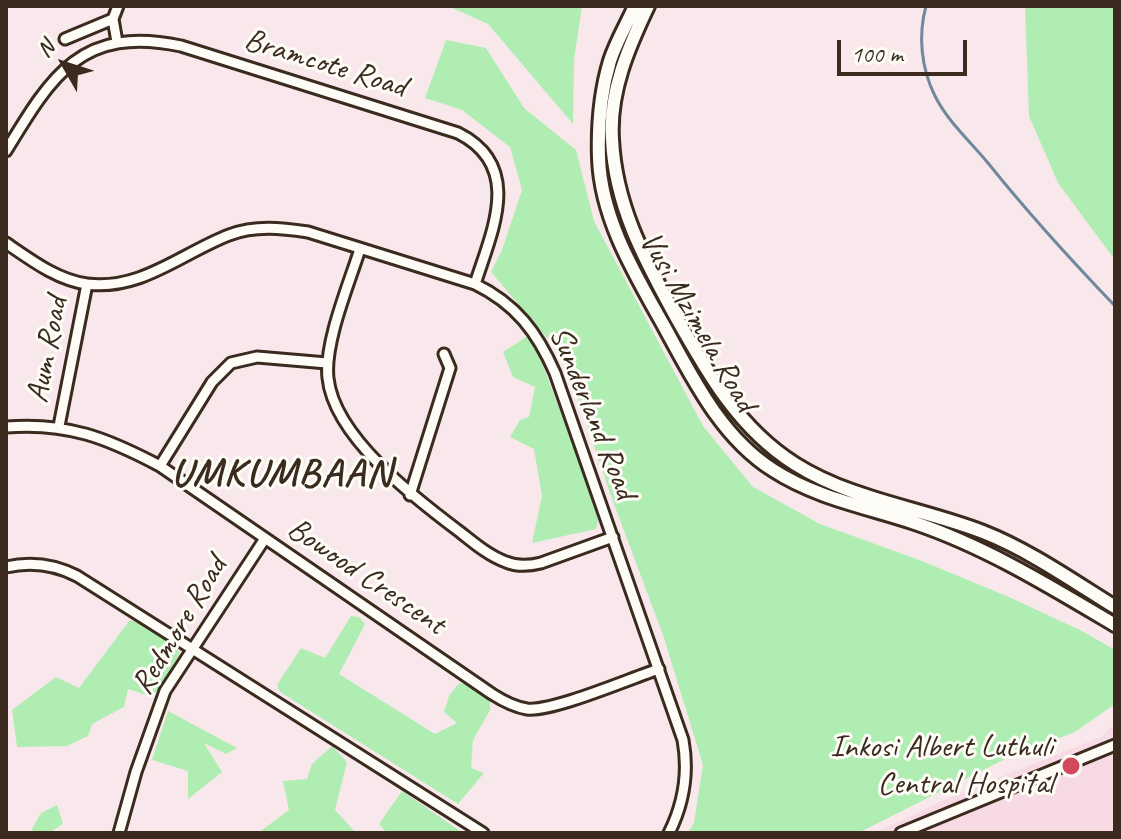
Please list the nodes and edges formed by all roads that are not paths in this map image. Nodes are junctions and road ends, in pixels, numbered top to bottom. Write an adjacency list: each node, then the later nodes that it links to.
1 (118, 6): 4 (street)
2 (635, 6): 23 (main road, Vusi Mzimela Road)
3 (648, 6): 22 (main road, Vusi Mzimela Road)
4 (113, 19): 5 (street); 6 (street)
5 (65, 39)
6 (117, 42): 7 (street, Bramcote Road); 12 (street, Bramcote Road)
7 (11, 132): 8 (street, Bramcote Road)
8 (6, 151)
9 (6, 243): 11 (street, Sunderland Road)
10 (360, 249): 11 (street, Sunderland Road); 12 (street, Sunderland Road); 14 (street)
11 (87, 284): 15 (street, Aum Road)
12 (475, 284): 19 (street, Sunderland Road)
13 (444, 354): 18 (street)
14 (327, 363): 17 (street); 18 (street)
15 (59, 426): 16 (street, Bowood Crescent); 17 (street, Bowood Crescent)
16 (6, 427)
17 (160, 466): 20 (street, Bowood Crescent)
18 (410, 495): 19 (street)
19 (613, 537): 25 (street, Sunderland Road)
20 (264, 540): 24 (street, Redmore Road); 25 (street, Bowood Crescent)
21 (6, 567): 24 (street)
22 (1115, 607)
23 (1115, 625)
24 (193, 650): 27 (street, Redmore Road); 28 (street)
25 (659, 669): 29 (street, Sunderland Road)
26 (1115, 745): 30 (street)
27 (119, 833)
28 (483, 833)
29 (669, 833)
30 (901, 833)

